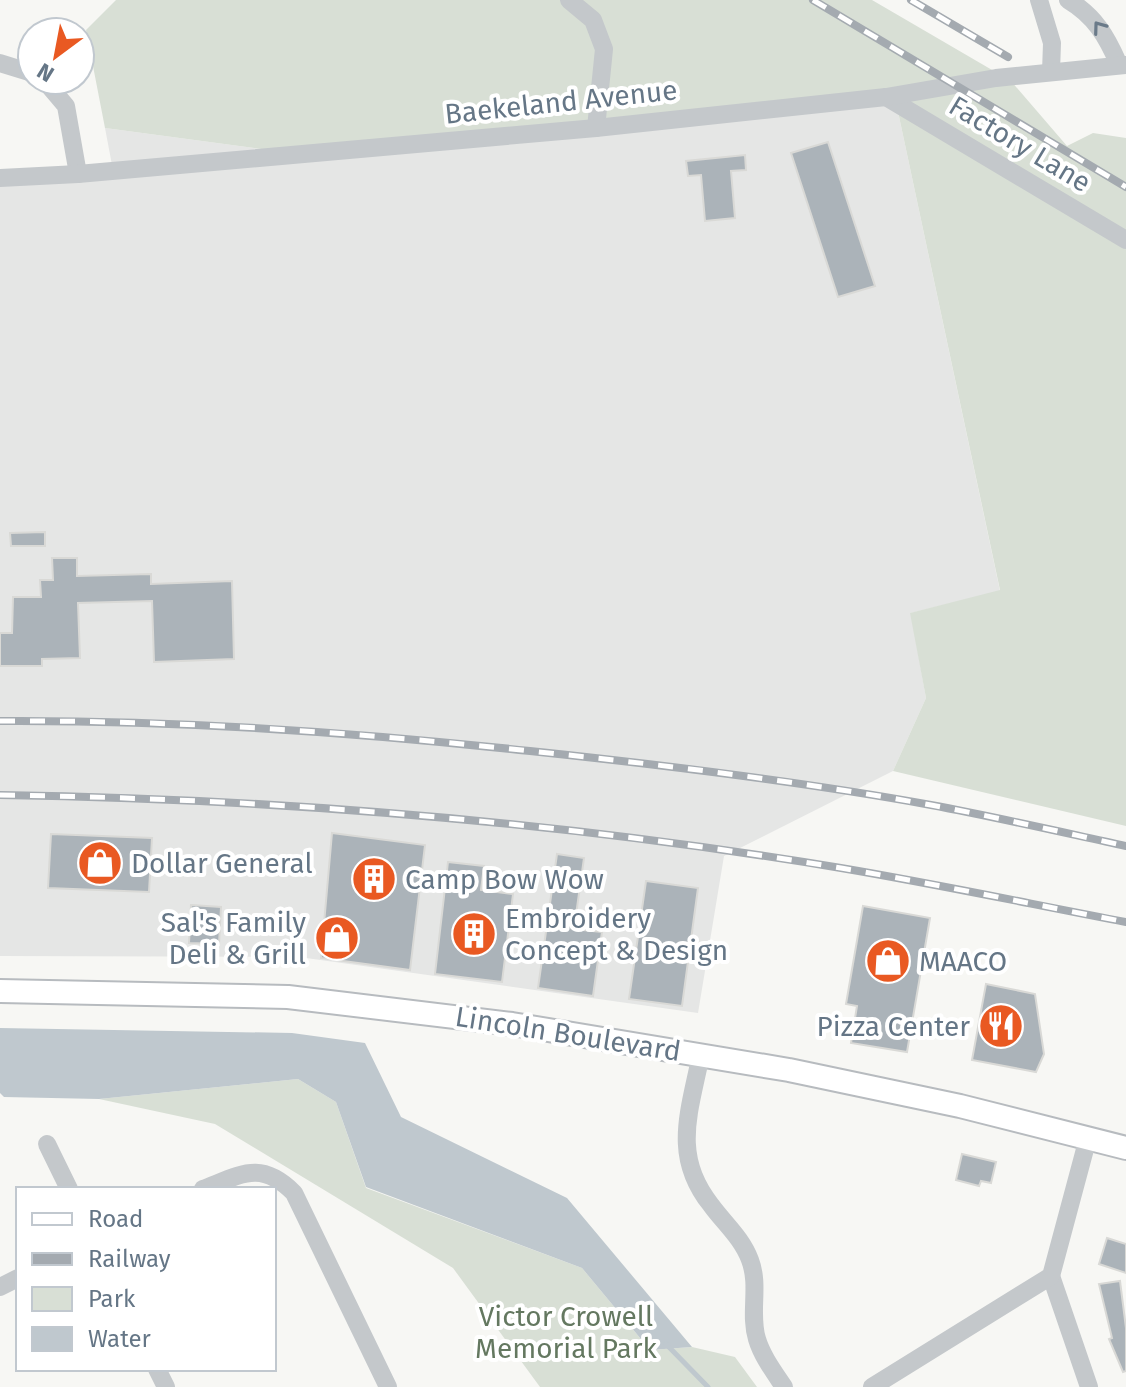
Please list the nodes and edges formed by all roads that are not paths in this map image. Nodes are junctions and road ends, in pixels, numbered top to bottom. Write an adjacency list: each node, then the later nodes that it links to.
1 (569, 0): 8 (street)
2 (1039, 0): 5 (street)
3 (1068, 0): 4 (street, one-way to 3)
4 (1123, 65): 5 (street, Baekeland Avenue)
5 (1051, 72): 7 (street, Baekeland Avenue)
6 (58, 96): 9 (street)
7 (886, 97): 8 (street, Baekeland Avenue); 11 (street, Factory Lane)
8 (596, 128): 9 (street, Baekeland Avenue)
9 (78, 174): 10 (street, Baekeland Avenue)
10 (0, 178)
11 (1126, 240)
12 (0, 991): 13 (main road, Lincoln Boulevard)
13 (701, 1054): 14 (main road, Lincoln Boulevard); 21 (street)
14 (1088, 1138): 16 (main road, Lincoln Boulevard); 19 (street)
15 (47, 1144): 17 (street)
16 (1126, 1148)
17 (68, 1187)
18 (209, 1187): 20 (street)
19 (1051, 1276): 22 (street); 23 (street)
20 (388, 1387)
21 (784, 1387)
22 (872, 1387)
23 (1089, 1387)

